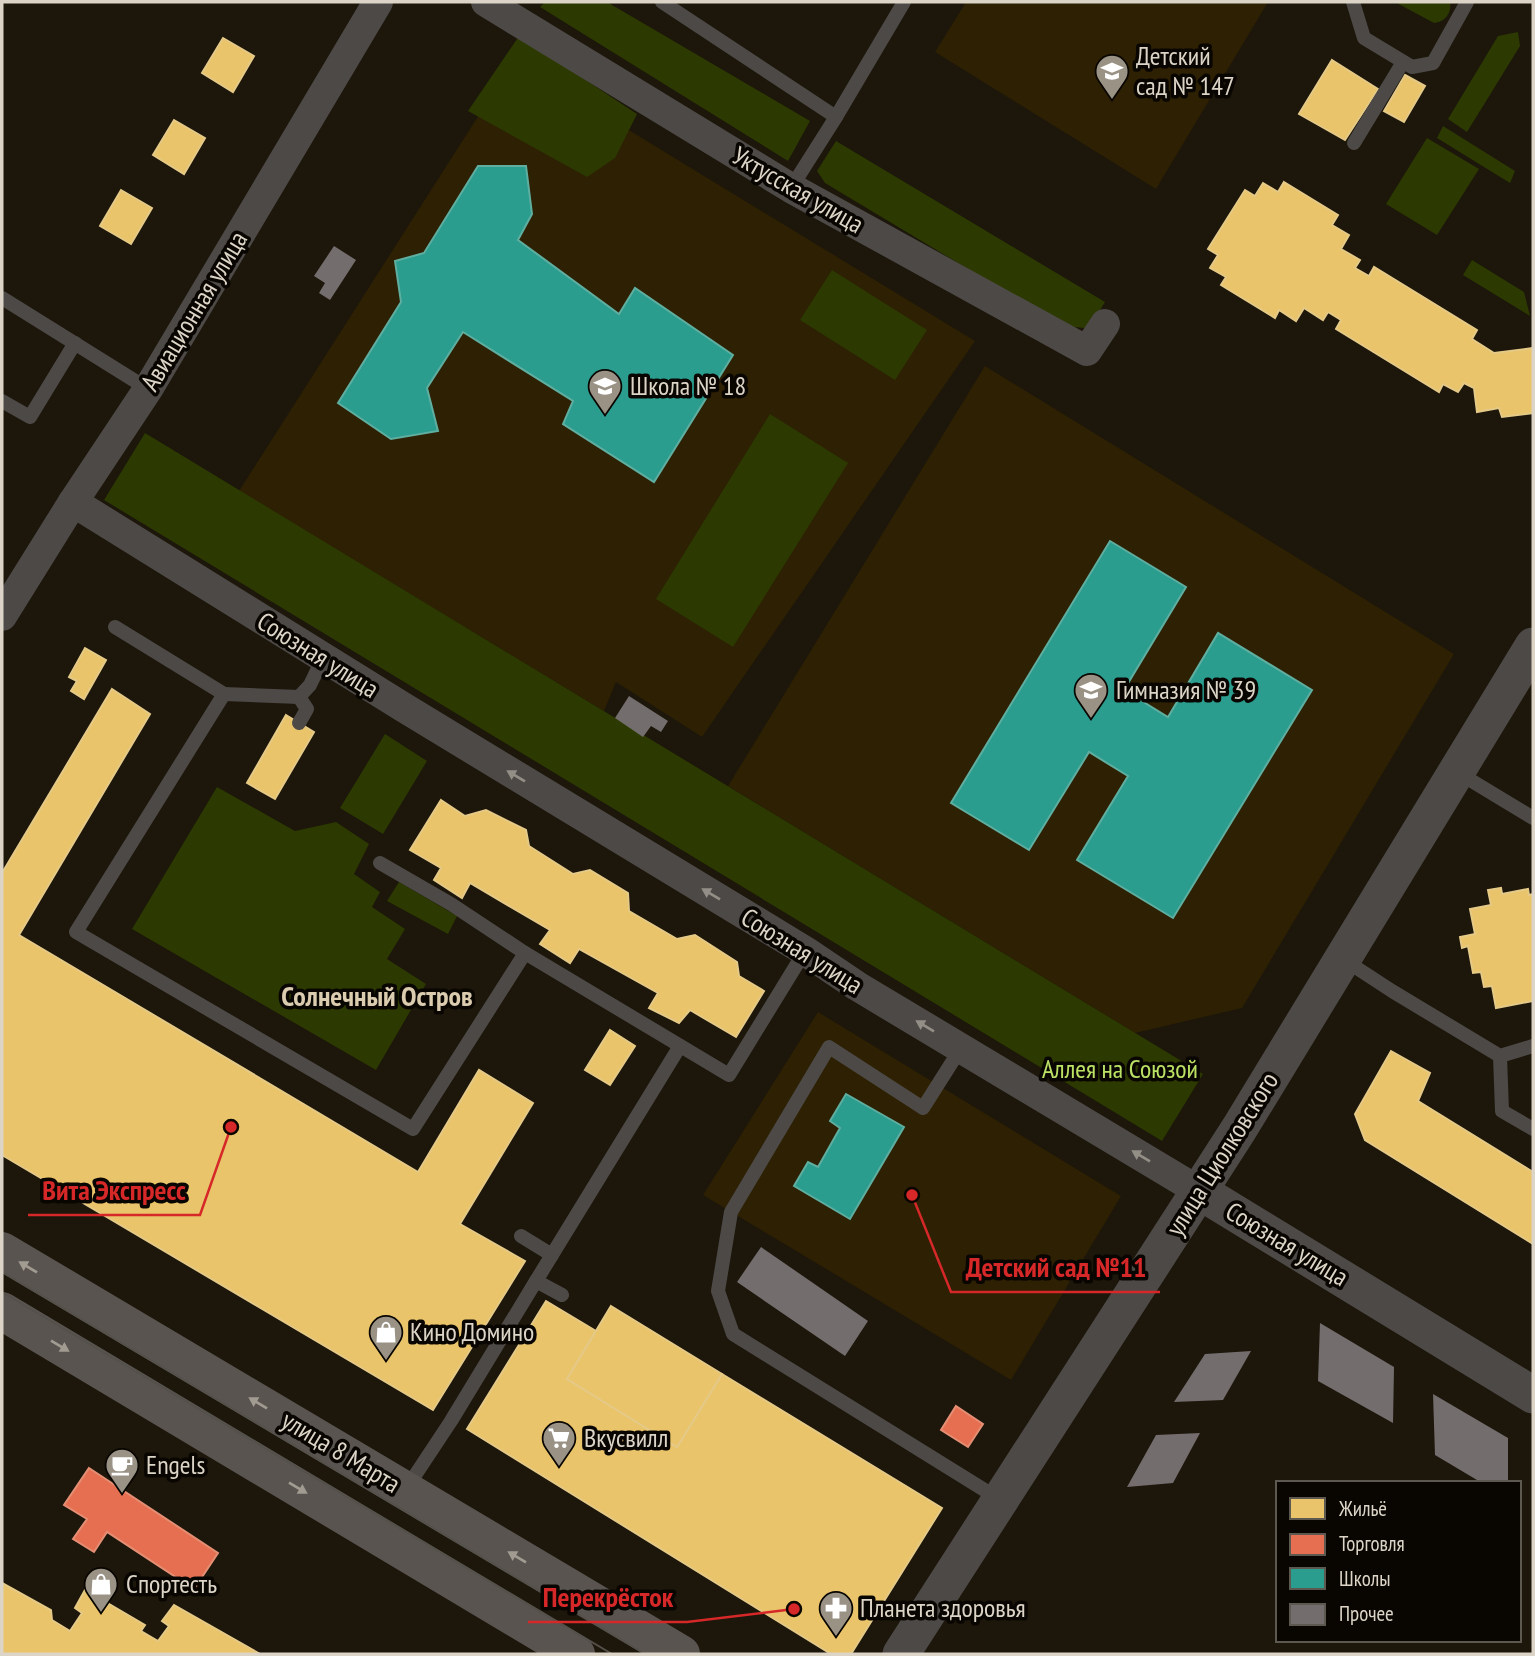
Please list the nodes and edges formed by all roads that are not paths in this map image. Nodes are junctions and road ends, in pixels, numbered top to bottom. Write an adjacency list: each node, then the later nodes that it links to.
1 (378, 2): 14 (street, Авиационная улица)
2 (486, 2): 10 (street, Уктусская улица)
3 (662, 2): 8 (lane)
4 (904, 2): 8 (lane)
5 (1353, 2): 7 (lane)
6 (1467, 2): 7 (lane)
7 (1403, 62): 9 (lane)
8 (836, 117): 10 (lane)
9 (1354, 143)
10 (791, 188): 12 (street, Уктусская улица)
11 (2, 298): 13 (lane)
12 (1105, 324)
13 (75, 343): 14 (lane); 15 (lane)
14 (148, 389): 16 (street, Авиационная улица)
15 (2, 401)
16 (73, 502): 17 (street, Авиационная улица); 20 (street, Союзная улица)
17 (2, 616)
18 (115, 626): 21 (lane)
19 (1533, 646): 24 (street, улица Циолковского)
20 (323, 658): 22 (lane); 27 (street, Союзная улица, one-way to 20)
21 (224, 694): 22 (lane); 28 (lane)
22 (299, 697): 23 (lane)
23 (299, 723)
24 (1456, 771): 25 (lane); 29 (street, улица Циолковского)
25 (1533, 818)
26 (380, 863): 28 (lane)
27 (806, 951): 30 (lane); 32 (street, Союзная улица, one-way to 27)
28 (524, 953): 30 (lane)
29 (1343, 958): 33 (lane); 35 (street, улица Циолковского)
30 (680, 1046): 38 (lane)
31 (1533, 1046): 33 (lane)
32 (961, 1048): 35 (street, Союзная улица, one-way to 32); 44 (lane)
33 (1500, 1056): 34 (lane)
34 (1533, 1129)
35 (1199, 1191): 42 (street, Союзная улица); 44 (street, улица Циолковского)
36 (521, 1236): 38 (lane)
37 (2, 1251): 43 (main road, улица 8 Марта, one-way to 37)
38 (552, 1255): 39 (lane)
39 (536, 1280): 40 (lane); 43 (lane)
40 (562, 1295)
41 (2, 1311): 45 (main road, улица 8 Марта, one-way to 45)
42 (1533, 1395)
43 (405, 1490): 46 (main road, улица 8 Марта, one-way to 43)
44 (1000, 1500): 47 (street, улица Циолковского)
45 (576, 1654)
46 (681, 1654)
47 (901, 1654)

